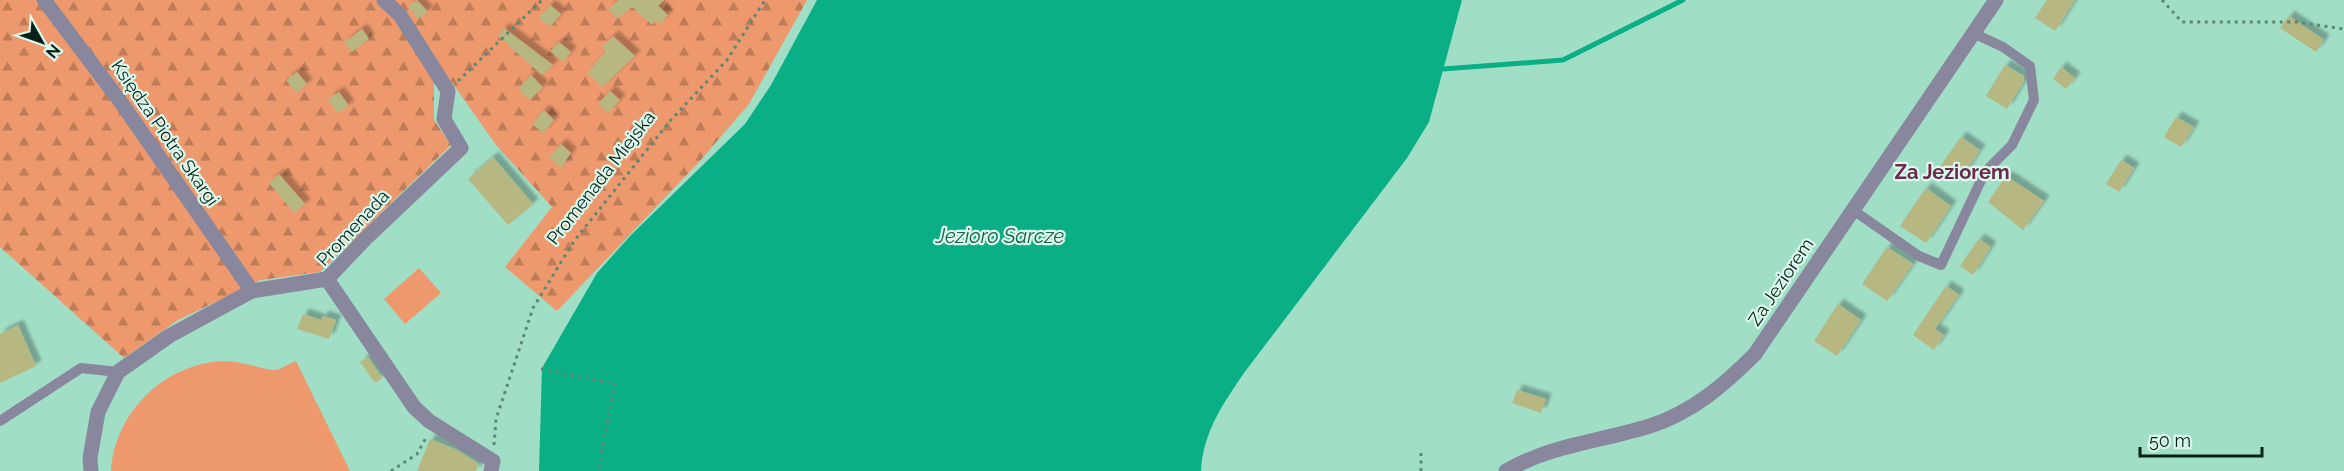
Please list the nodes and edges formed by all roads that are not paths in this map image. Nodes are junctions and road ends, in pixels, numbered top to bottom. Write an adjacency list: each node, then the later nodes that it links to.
1 (44, 0): 7 (street, Księdza Piotra Skargi)
2 (384, 0): 6 (street, Promenada)
3 (1996, 0): 4 (street, Za Jeziorem)
4 (1973, 33): 5 (street, Za Jeziorem); 5 (lane)
5 (1853, 210): 12 (street, Za Jeziorem)
6 (327, 279): 7 (street); 10 (street, Promenada)
7 (252, 291): 8 (street)
8 (118, 372): 9 (lane); 11 (street)
9 (0, 421)
10 (492, 466)
11 (91, 471)
12 (1506, 471)

